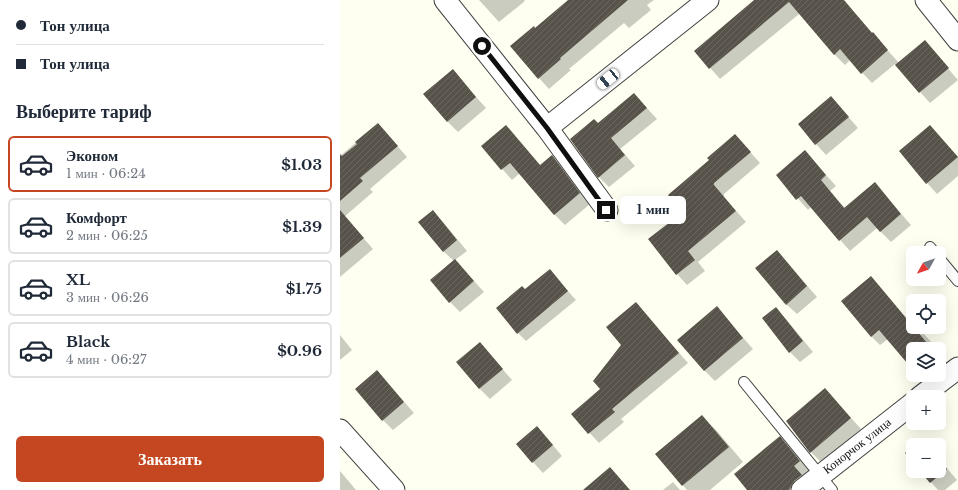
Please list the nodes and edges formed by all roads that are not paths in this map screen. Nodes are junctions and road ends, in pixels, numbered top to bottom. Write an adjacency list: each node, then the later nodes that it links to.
1 (445, 0): 5 (street)
2 (708, 0): 5 (street)
3 (926, 0): 4 (street)
4 (958, 40)
5 (547, 128): 6 (street)
6 (606, 210)
7 (946, 266): 8 (lane)
8 (958, 281)
9 (958, 368): 11 (street)
10 (744, 382): 14 (lane)
11 (929, 390)
12 (906, 409): 14 (street, Конорчок улица)
13 (340, 430): 15 (street)
14 (826, 483): 16 (street, Конорчок улица)
15 (394, 490)
16 (802, 490)

